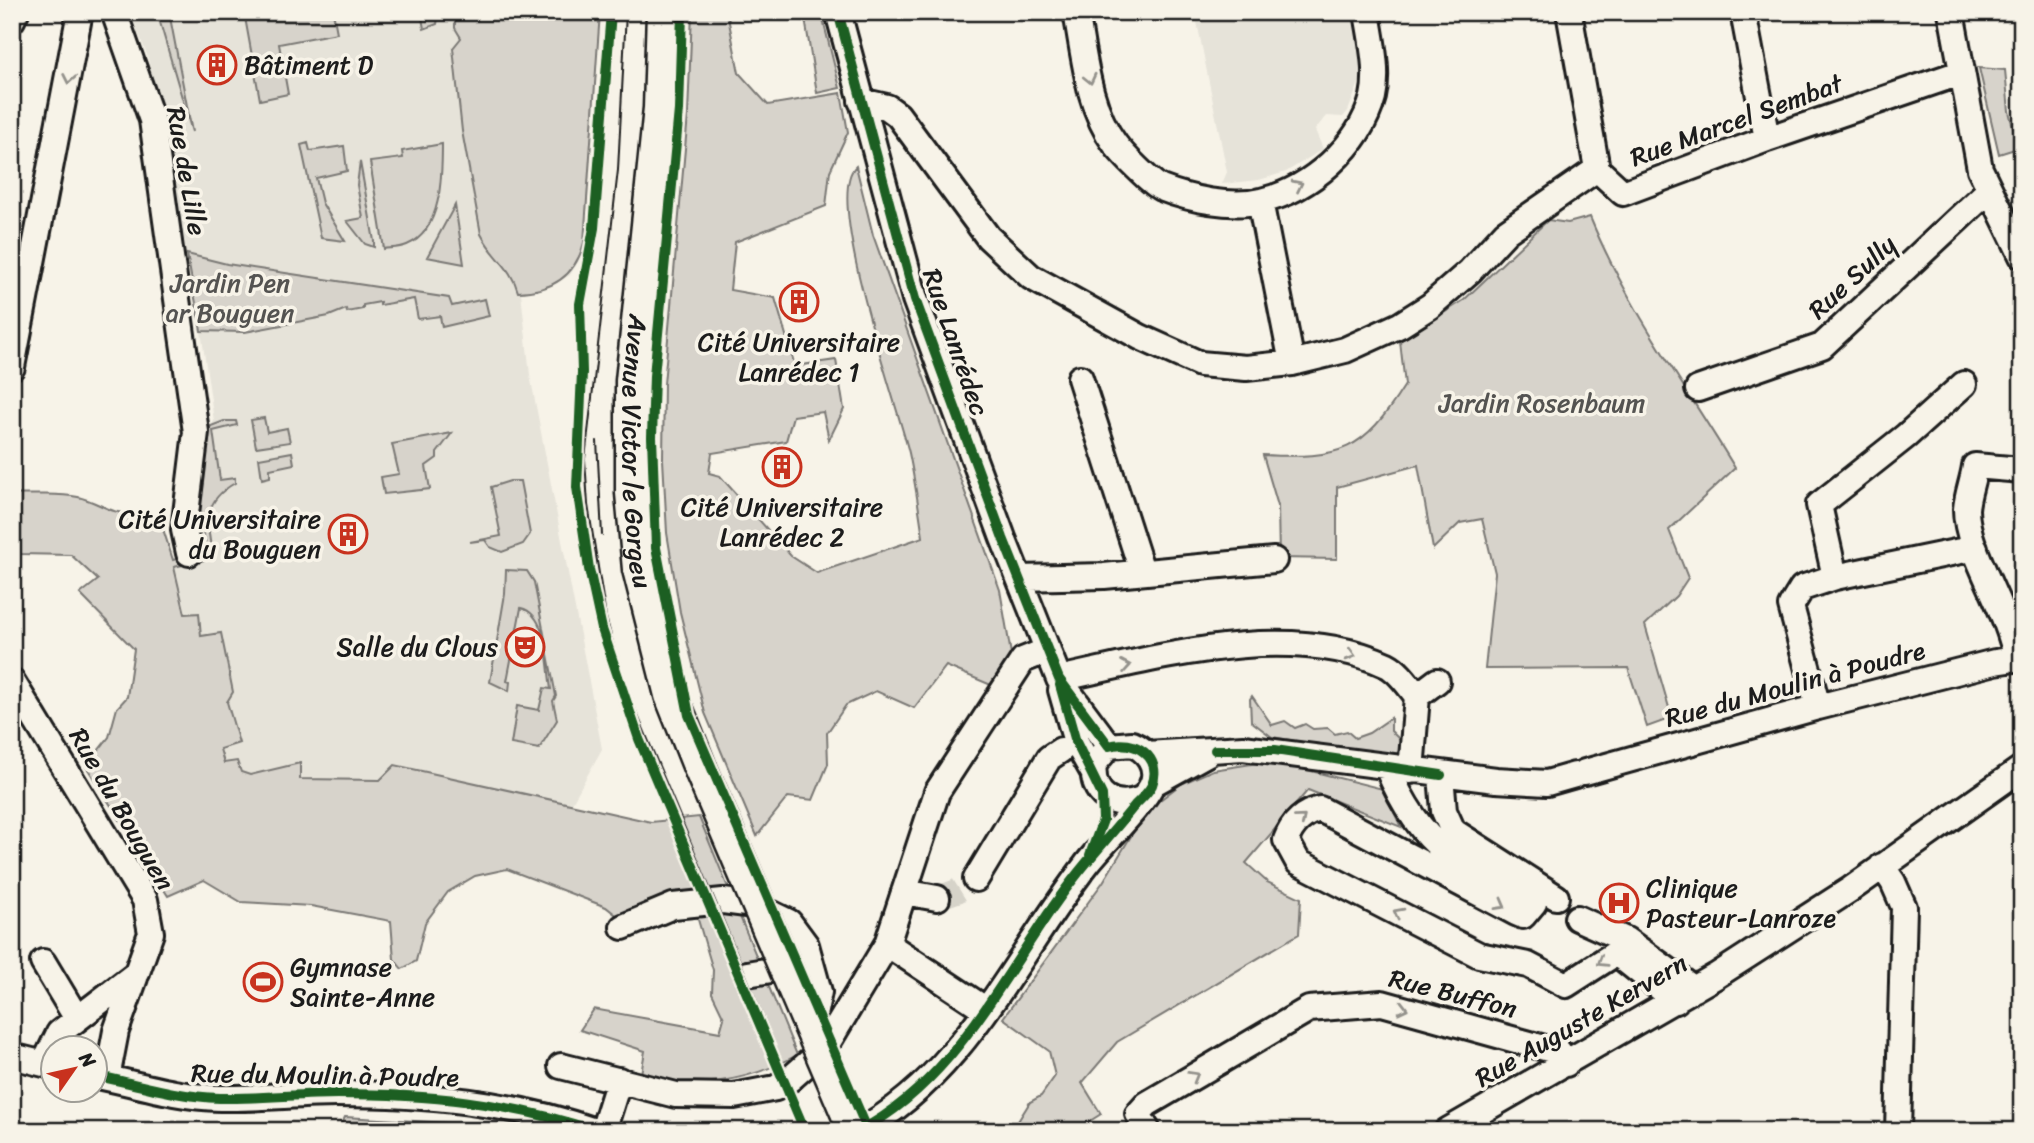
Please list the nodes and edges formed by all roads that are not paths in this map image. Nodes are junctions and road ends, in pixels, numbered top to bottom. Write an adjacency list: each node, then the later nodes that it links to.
1 (16, 12): 11 (street)
2 (80, 12): 20 (street, one-way to 20)
3 (114, 12): 26 (street, Rue de Lille)
4 (663, 12): 75 (main road, Avenue Victor le Gorgeu, bridge)
5 (838, 12): 13 (street, Rue Lanrédec)
6 (1076, 12): 17 (street, one-way to 17)
7 (1367, 12): 17 (street, one-way to 7)
8 (1569, 12): 15 (street)
9 (1744, 12): 14 (street)
10 (1951, 12): 12 (street)
11 (12, 20)
12 (1960, 73): 14 (street, Rue Marcel Sembat); 16 (street)
13 (861, 101): 19 (street, Rue Marcel Sembat); 30 (street, Rue Lanrédec)
14 (1767, 139): 15 (street, Rue Marcel Sembat)
15 (1597, 169): 19 (street, Rue Marcel Sembat)
16 (1988, 191): 18 (street); 23 (street, Rue Sully)
17 (1260, 201): 19 (street)
18 (2022, 256)
19 (1292, 363)
20 (12, 368)
21 (1080, 378): 28 (street)
22 (1964, 384): 29 (street)
23 (1698, 389)
24 (2022, 470): 25 (street)
25 (1975, 548): 29 (street); 32 (street)
26 (189, 553)
27 (1273, 560): 28 (street)
28 (1142, 571): 30 (street)
29 (1836, 577): 35 (street)
30 (1019, 578): 31 (street, Rue Lanrédec)
31 (1048, 650): 33 (street, Rue Lanrédec); 48 (street)
32 (2019, 658): 35 (street, Rue du Moulin à Poudre)
33 (1059, 679): 36 (street, Rue Lanrédec); 41 (street, one-way to 41); 43 (street, Rue Lanrédec)
34 (12, 681): 56 (street, Rue du Bouguen)
35 (1818, 707): 42 (street, Rue du Moulin à Poudre)
36 (1110, 746): 39 (street, Rue du Moulin à Poudre); 43 (street, Rue du Moulin à Poudre)
37 (1062, 750): 47 (street)
38 (1214, 750): 39 (street, Rue du Moulin à Poudre); 41 (street, Rue du Moulin à Poudre); 44 (street, Rue du Moulin à Poudre)
39 (1147, 754): 44 (street)
40 (2022, 768): 46 (street, Rue Auguste Kervern)
41 (1399, 769): 42 (street, Rue du Moulin à Poudre); 58 (street, one-way to 41)
42 (1441, 775): 49 (street)
43 (1097, 784): 44 (street); 45 (street, Rue du Moulin à Poudre)
44 (1147, 791): 45 (street, Rue du Moulin à Poudre)
45 (1088, 862): 59 (street, Rue du Moulin à Poudre)
46 (1882, 866): 58 (street, Rue Auguste Kervern); 72 (street)
47 (976, 879)
48 (904, 892): 50 (street); 53 (street)
49 (1556, 897)
50 (937, 898)
51 (1577, 918): 58 (street)
52 (623, 926): 55 (street)
53 (887, 944): 59 (street); 70 (street)
54 (43, 962): 60 (street)
55 (812, 963): 57 (street); 70 (street)
56 (137, 973): 60 (street); 61 (street, Rue du Bouguen)
57 (747, 974)
58 (1685, 995): 66 (street, Rue Auguste Kervern)
59 (985, 1009): 75 (street, Rue du Moulin à Poudre)
60 (76, 1017): 61 (street); 62 (street)
61 (116, 1031): 63 (street, Rue du Bouguen)
62 (58, 1034)
63 (108, 1055)
64 (12, 1056): 65 (street)
65 (38, 1062)
66 (1566, 1064): 71 (street, Rue Buffon, one-way to 66); 76 (street, Rue Auguste Kervern)
67 (561, 1066): 69 (street)
68 (108, 1078): 73 (street, Rue du Moulin à Poudre)
69 (620, 1080): 70 (street); 74 (street)
70 (790, 1080)
71 (1143, 1123)
72 (1892, 1126)
73 (595, 1131)
74 (603, 1131)
75 (857, 1131)
76 (1447, 1131)

